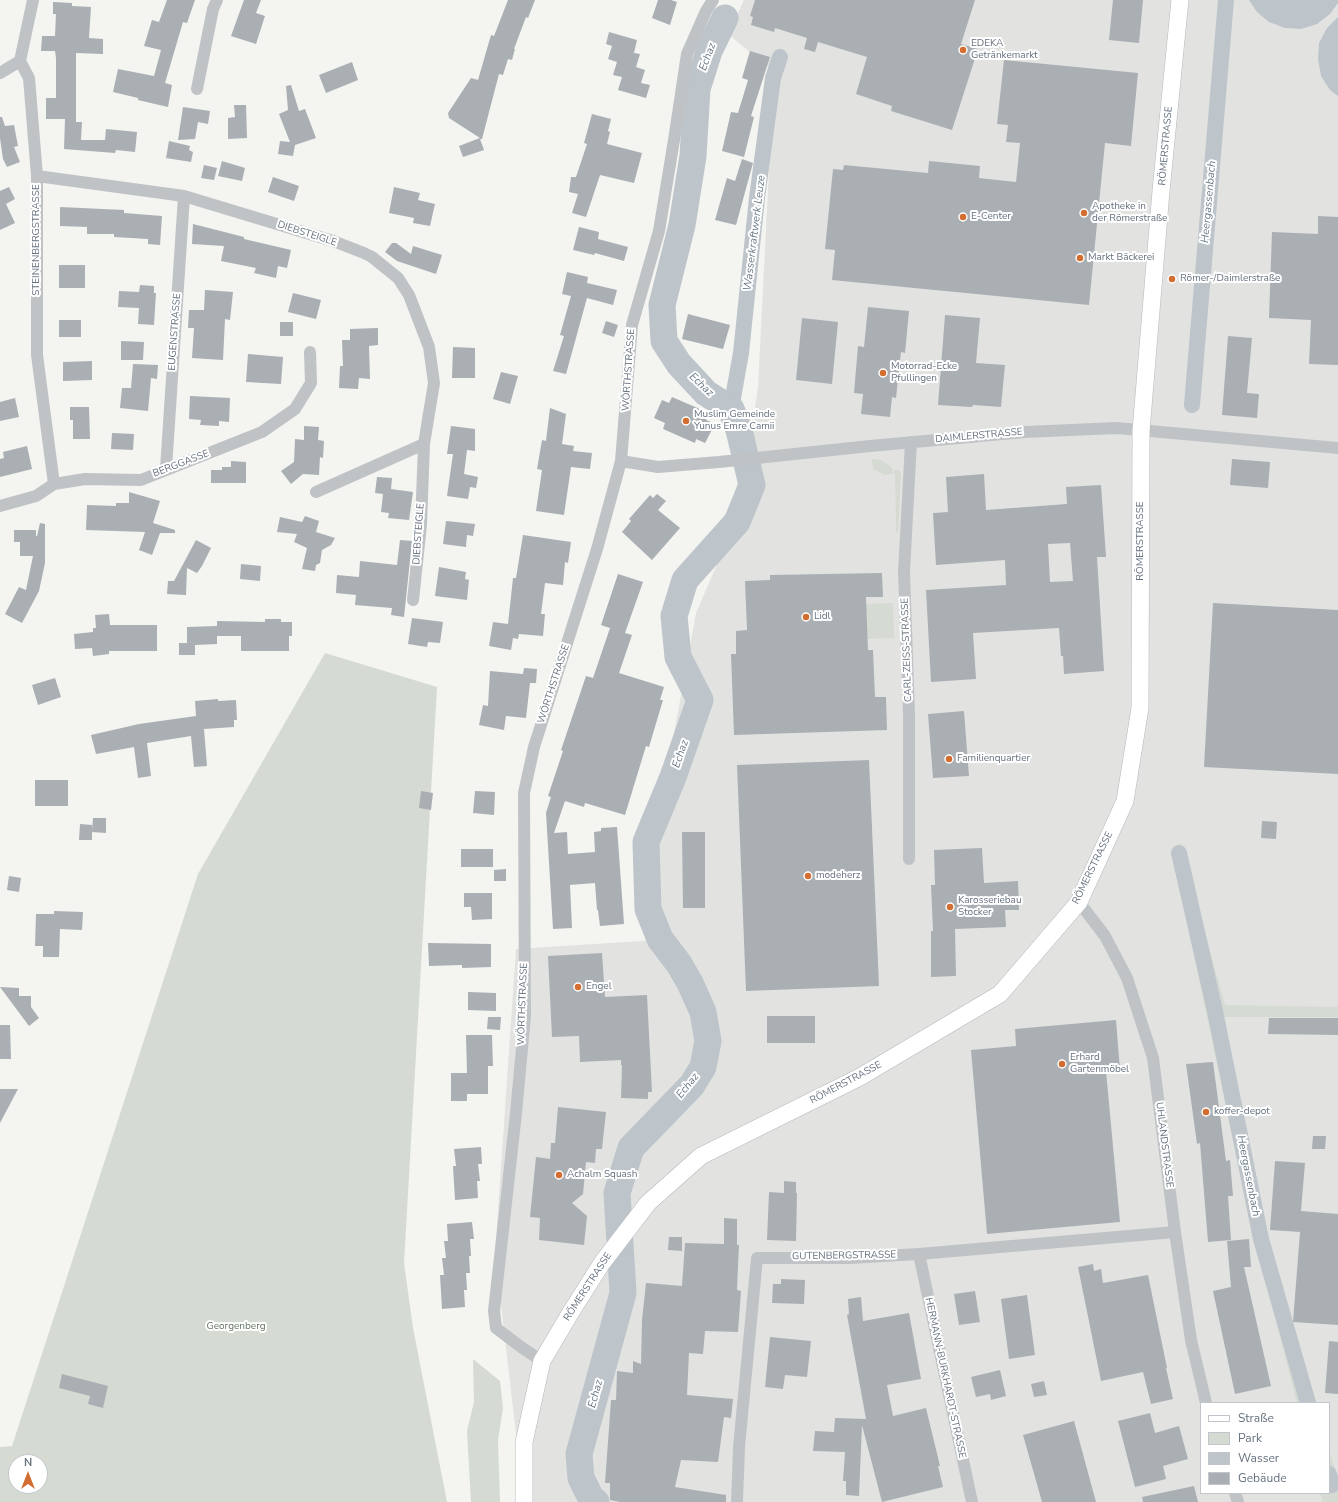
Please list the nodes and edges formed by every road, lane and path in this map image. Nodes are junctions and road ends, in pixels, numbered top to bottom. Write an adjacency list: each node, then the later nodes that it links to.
1 (33, 0): 5 (street)
2 (217, 0): 7 (street)
3 (713, 0): 15 (street, WÖRTHSTRASSE)
4 (1180, 0): 11 (main road, RÖMERSTRASSE)
5 (20, 61): 6 (street); 8 (street, STEINENBERGSTRASSE)
6 (0, 73)
7 (197, 89)
8 (37, 176): 9 (street, DIEBSTEIGLE); 17 (street, STEINENBERGSTRASSE)
9 (184, 196): 13 (street, DIEBSTEIGLE); 16 (street, EUGENSTRASSE)
10 (310, 352): 16 (street, BERGGASSE)
11 (1141, 431): 12 (street, DAIMLERSTRASSE); 14 (street, DAIMLERSTRASSE); 22 (main road, RÖMERSTRASSE)
12 (911, 442): 15 (street, DAIMLERSTRASSE); 21 (street, CARL-ZEISS-STRASSE)
13 (424, 444): 18 (street); 20 (street, DIEBSTEIGLE)
14 (1338, 448)
15 (621, 461): 25 (street, WÖRTHSTRASSE)
16 (166, 469): 17 (street, BERGGASSE)
17 (54, 484): 19 (street, BERGGASSE)
18 (316, 492)
19 (0, 506)
20 (413, 600)
21 (909, 859)
22 (1079, 902): 23 (street, UHLANDSTRASSE); 25 (main road, RÖMERSTRASSE)
23 (1175, 1232): 24 (street, GUTENBERGSTRASSE); 26 (street, UHLANDSTRASSE)
24 (919, 1254): 28 (street, GUTENBERGSTRASSE); 29 (street, HERMANN-BURKHARDT-STRASSE)
25 (542, 1361): 27 (main road, RÖMERSTRASSE)
26 (1206, 1402)
27 (524, 1502)
28 (737, 1502)
29 (972, 1502)

